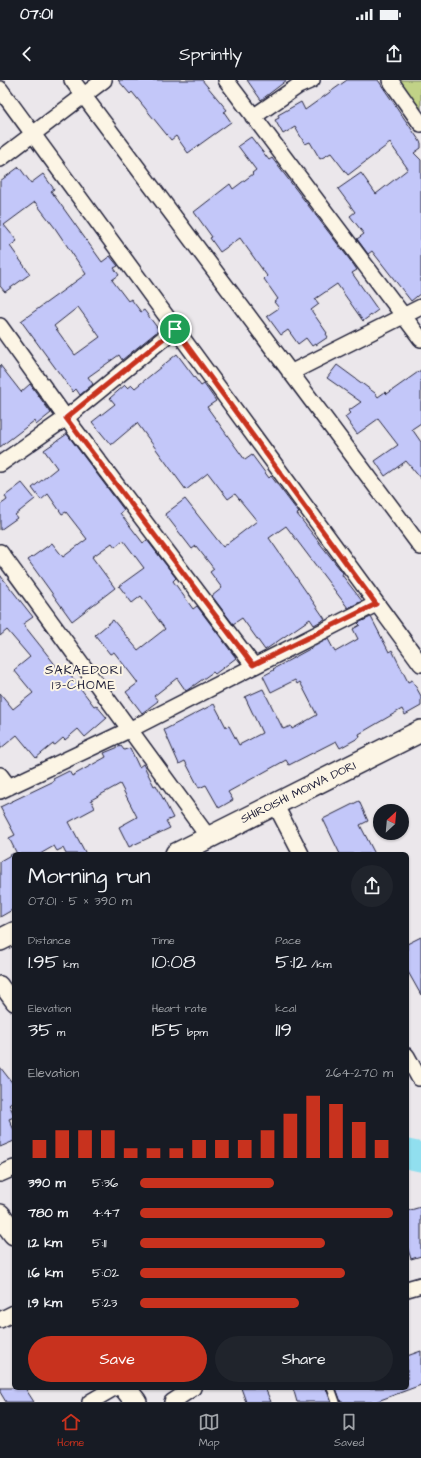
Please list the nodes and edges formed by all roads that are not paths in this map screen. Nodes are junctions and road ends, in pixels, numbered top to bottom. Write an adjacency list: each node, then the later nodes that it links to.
1 (72, 80): 7 (street)
2 (104, 80): 7 (street)
3 (226, 80): 8 (street)
4 (312, 80): 8 (street)
5 (390, 80): 9 (street)
6 (0, 89): 10 (street)
7 (84, 96): 10 (street); 17 (street)
8 (253, 117): 13 (street)
9 (421, 124)
10 (36, 132): 11 (street); 15 (street)
11 (0, 159)
12 (421, 307): 13 (street)
13 (403, 315): 16 (street); 17 (street)
14 (0, 326): 18 (street)
15 (175, 329): 18 (street); 22 (street)
16 (421, 339)
17 (290, 373): 20 (street)
18 (66, 418): 19 (street); 24 (street)
19 (0, 464)
20 (421, 547)
21 (0, 552): 25 (street)
22 (376, 604): 23 (street); 24 (street)
23 (421, 664)
24 (253, 665): 25 (street)
25 (130, 729): 27 (street); 29 (street)
26 (421, 731): 28 (main road, SHIROISHI MOIWA DORI)
27 (3, 784)
28 (275, 804): 29 (main road, SHIROISHI MOIWA DORI); 31 (street)
29 (209, 838): 30 (main road, SHIROISHI MOIWA DORI)
30 (180, 852)
31 (300, 852)
32 (12, 934): 33 (main road)
33 (0, 940)
34 (0, 984): 35 (street)
35 (12, 1000)
36 (409, 1061): 37 (street)
37 (416, 1077)
38 (12, 1169): 39 (street)
39 (0, 1174)
40 (421, 1285): 41 (street)
41 (409, 1289)
42 (12, 1314): 43 (street)
43 (0, 1320)
44 (111, 1390): 48 (street)
45 (127, 1390): 49 (main road)
46 (190, 1390): 50 (street)
47 (332, 1390): 51 (lane)
48 (90, 1402)
49 (136, 1402)
50 (172, 1402)
51 (336, 1402)

